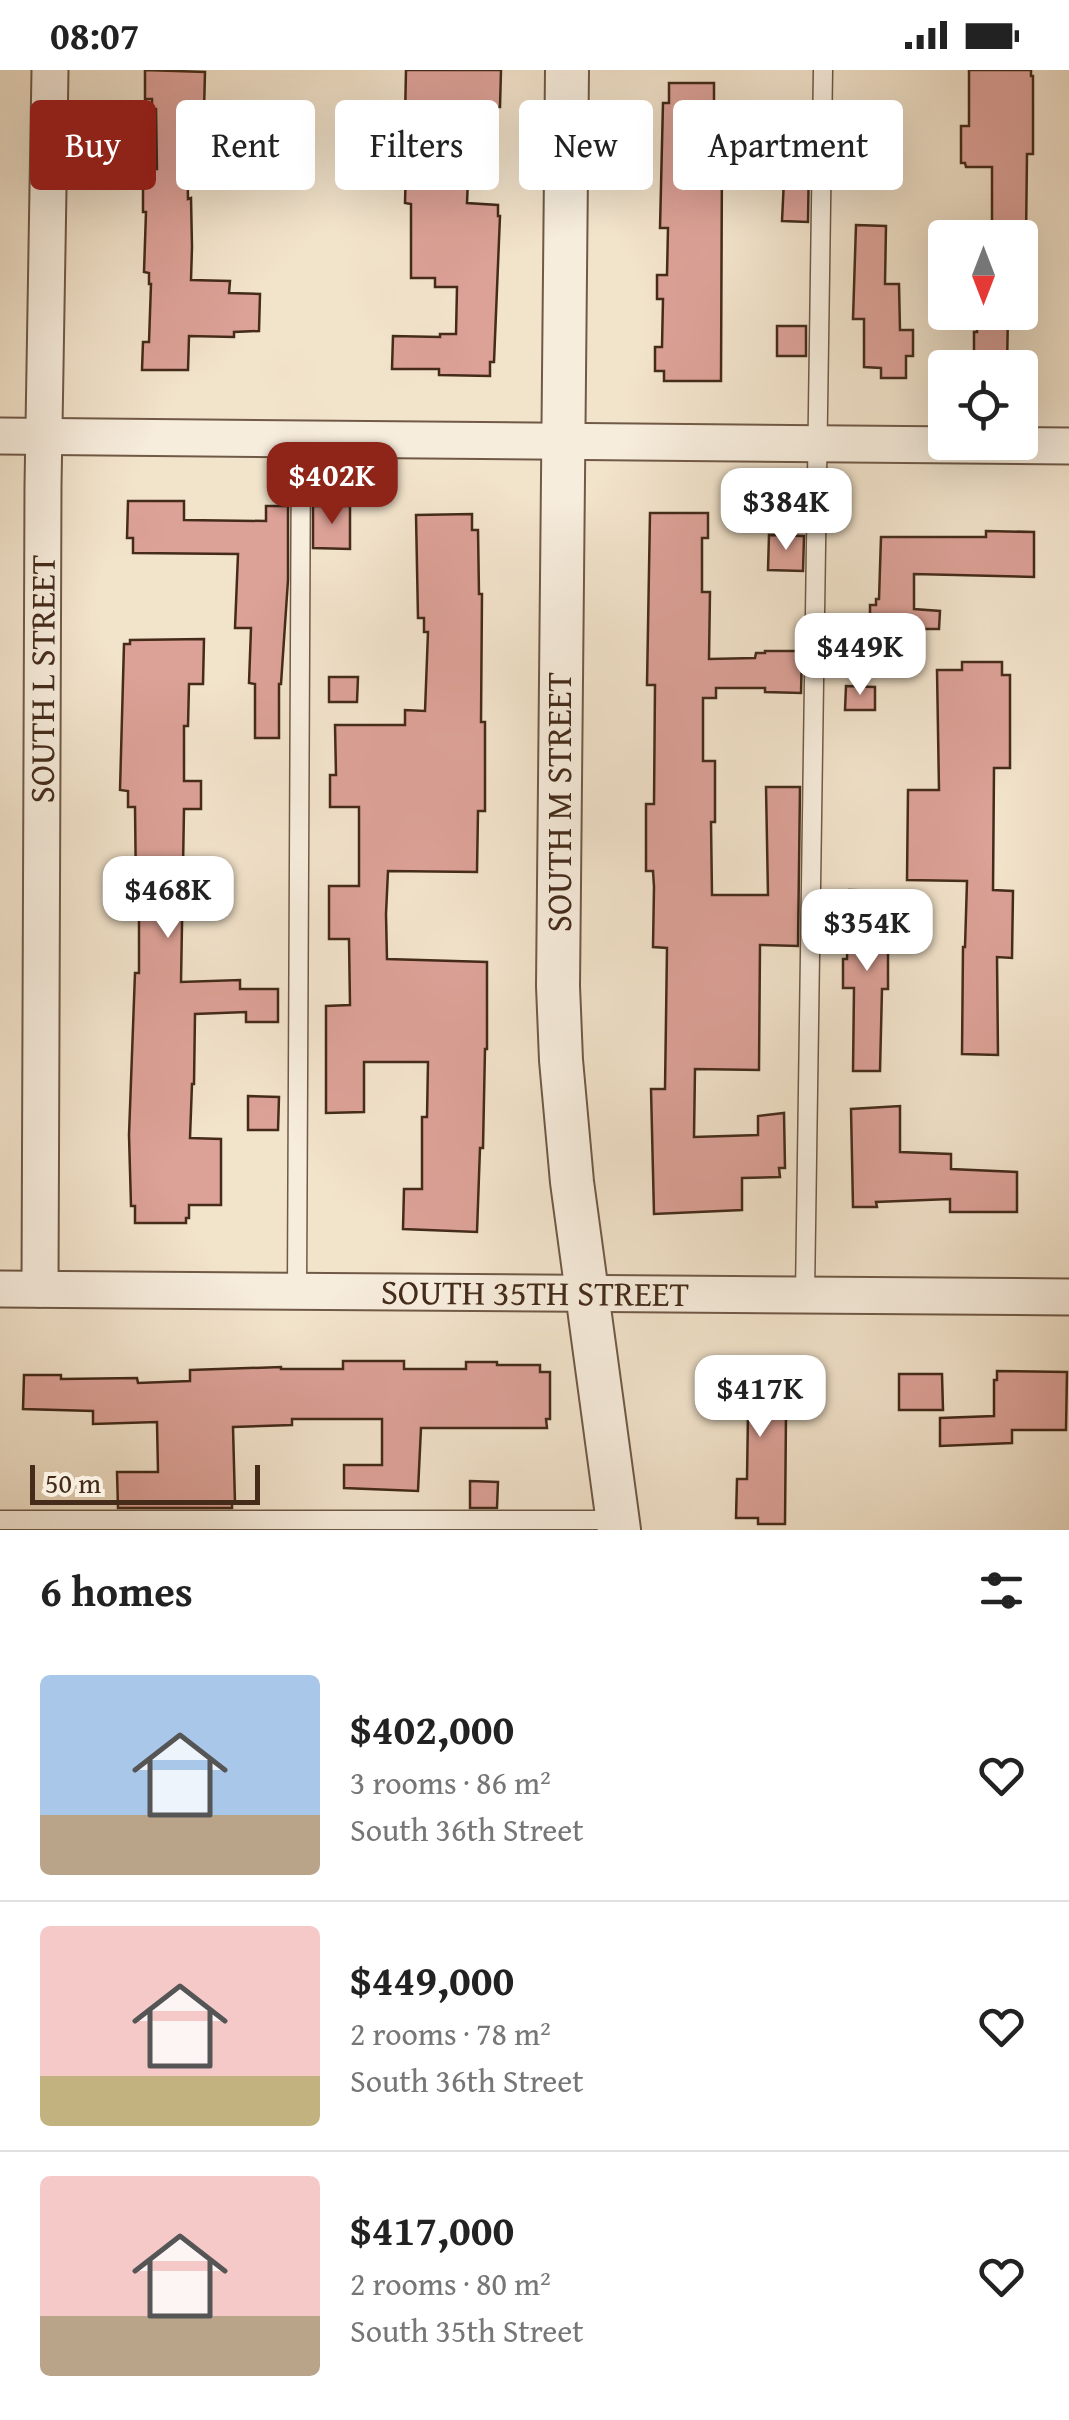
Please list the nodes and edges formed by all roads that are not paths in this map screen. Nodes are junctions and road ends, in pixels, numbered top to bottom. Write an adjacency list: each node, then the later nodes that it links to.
1 (50, 70): 5 (street, SOUTH L STREET)
2 (568, 70): 7 (street, SOUTH M STREET)
3 (823, 70): 8 (lane)
4 (0, 436): 5 (street)
5 (44, 436): 6 (street); 11 (street, SOUTH L STREET)
6 (300, 438): 7 (street); 12 (lane)
7 (562, 440): 8 (street); 13 (street, SOUTH M STREET)
8 (817, 443): 9 (street); 14 (lane)
9 (1069, 446)
10 (0, 1289): 11 (street, SOUTH 35TH STREET)
11 (40, 1290): 12 (street, SOUTH 35TH STREET)
12 (297, 1292): 13 (street, SOUTH 35TH STREET)
13 (588, 1294): 14 (street, SOUTH 35TH STREET); 17 (street, SOUTH M STREET)
14 (804, 1294): 15 (street, SOUTH 35TH STREET)
15 (1069, 1298)
16 (0, 1520): 17 (lane)
17 (618, 1525)

